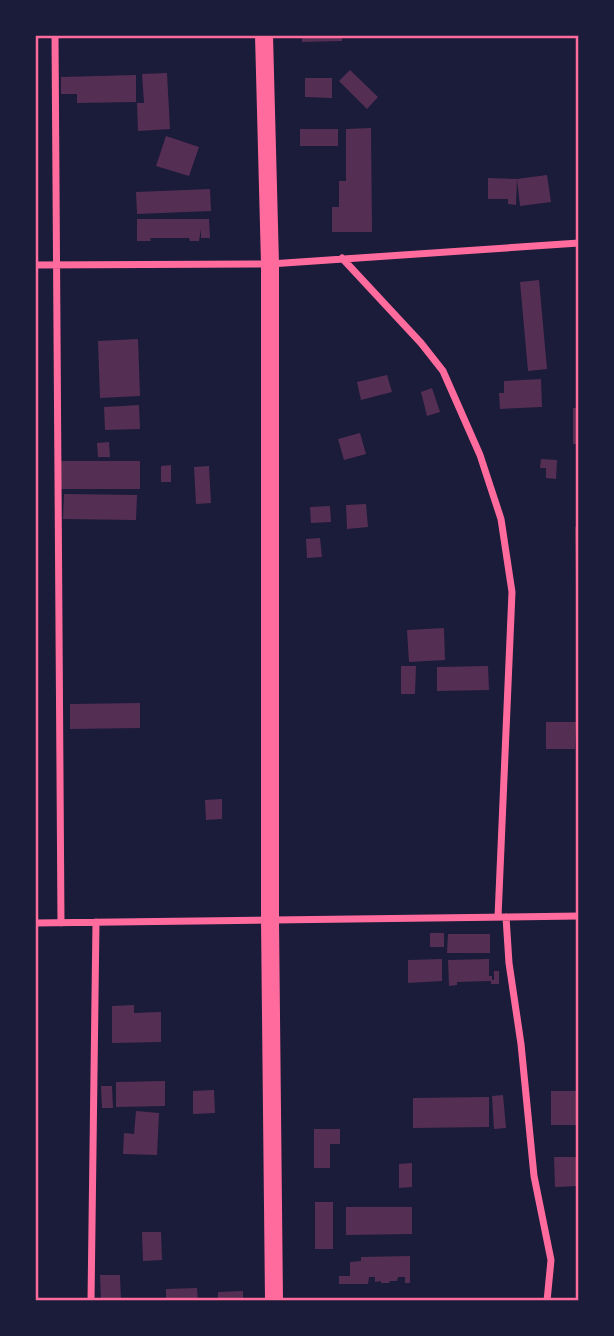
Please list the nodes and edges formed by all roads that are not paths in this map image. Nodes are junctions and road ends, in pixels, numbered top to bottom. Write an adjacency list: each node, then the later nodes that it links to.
1 (55, 35): 7 (street)
2 (264, 35): 5 (main road)
3 (579, 243): 4 (street)
4 (342, 258): 5 (street); 9 (street)
5 (270, 264): 7 (street); 10 (main road)
6 (35, 265): 7 (street)
7 (56, 265): 13 (street)
8 (579, 916): 9 (street)
9 (502, 917): 10 (street); 16 (street)
10 (270, 921): 11 (street); 15 (main road)
11 (96, 922): 13 (street); 14 (street)
12 (35, 923): 13 (street)
13 (61, 923)
14 (91, 1301)
15 (274, 1301)
16 (547, 1301)

